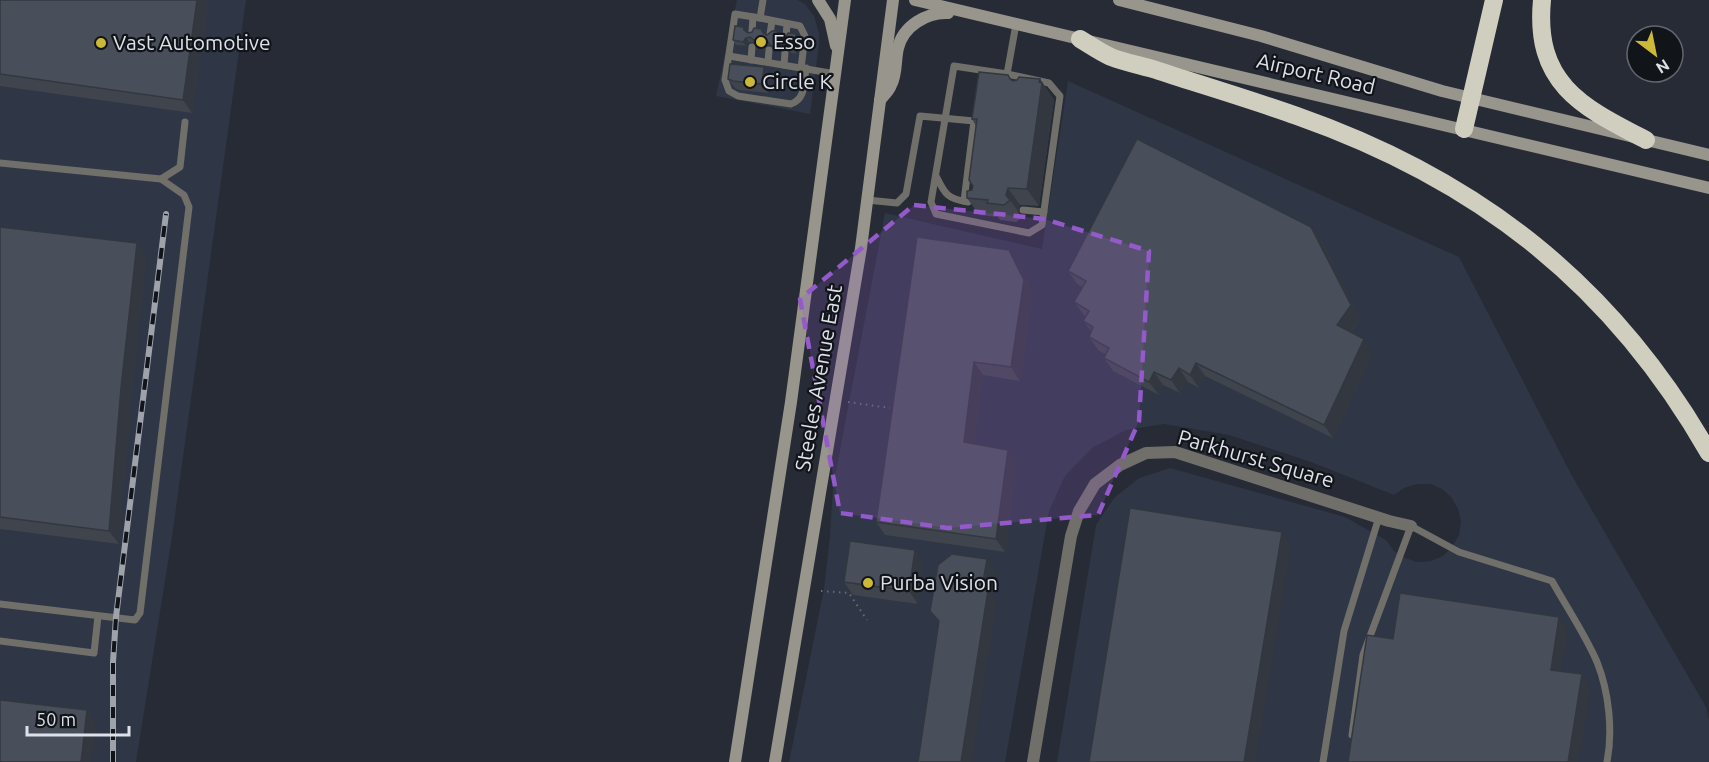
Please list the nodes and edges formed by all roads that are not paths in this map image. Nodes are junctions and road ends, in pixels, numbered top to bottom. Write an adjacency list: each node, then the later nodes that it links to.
1 (763, 0): 10 (lane)
2 (818, 0): 22 (main road)
3 (845, 0): 22 (main road, Steeles Avenue East)
4 (893, 0): 30 (main road, Steeles Avenue East)
5 (915, 0): 9 (main road, Airport Road)
6 (1119, 0): 29 (main road, Airport Road)
7 (1494, 0): 29 (highway)
8 (1542, 0): 34 (highway)
9 (979, 16): 13 (main road, Airport Road); 30 (main road)
10 (757, 17): 11 (lane); 14 (lane); 21 (lane)
11 (772, 21): 12 (lane); 15 (lane)
12 (787, 24): 16 (lane); 26 (lane)
13 (1016, 24): 17 (main road, Airport Road); 28 (lane)
14 (752, 32)
15 (770, 34)
16 (786, 36)
17 (1080, 39): 33 (main road, Airport Road); 45 (highway)
18 (752, 47): 23 (lane)
19 (769, 50): 24 (lane)
20 (785, 52): 25 (lane)
21 (729, 56): 23 (lane); 26 (lane)
22 (838, 59): 27 (main road, Steeles Avenue East)
23 (751, 60): 24 (lane)
24 (768, 62): 25 (lane)
25 (784, 65): 26 (lane)
26 (804, 68): 27 (lane)
27 (836, 74): 52 (main road, Steeles Avenue East)
28 (1007, 74): 31 (lane); 44 (lane)
29 (1471, 98): 33 (highway); 34 (main road, Airport Road)
30 (879, 101): 40 (main road, Steeles Avenue East)
31 (944, 119): 37 (lane); 40 (lane); 41 (lane)
32 (185, 122): 38 (lane)
33 (1464, 129): 39 (main road, Airport Road)
34 (1646, 140): 35 (main road, Airport Road)
35 (1709, 155)
36 (0, 163): 38 (lane)
37 (936, 176): 41 (lane); 44 (lane)
38 (161, 179): 49 (lane)
39 (1709, 188)
40 (867, 200): 53 (main road, Steeles Avenue East)
41 (964, 201): 42 (lane)
42 (980, 203)
43 (1023, 210): 44 (lane)
44 (1044, 212)
45 (1709, 453)
46 (1379, 517): 47 (street, Parkhurst Square); 54 (street, Parkhurst Square); 55 (lane)
47 (1411, 526): 51 (lane); 56 (lane)
48 (0, 604): 49 (lane)
49 (98, 616): 50 (lane)
50 (0, 641)
51 (1351, 741)
52 (735, 762)
53 (775, 762)
54 (1033, 762)
55 (1323, 762)
56 (1607, 762)

